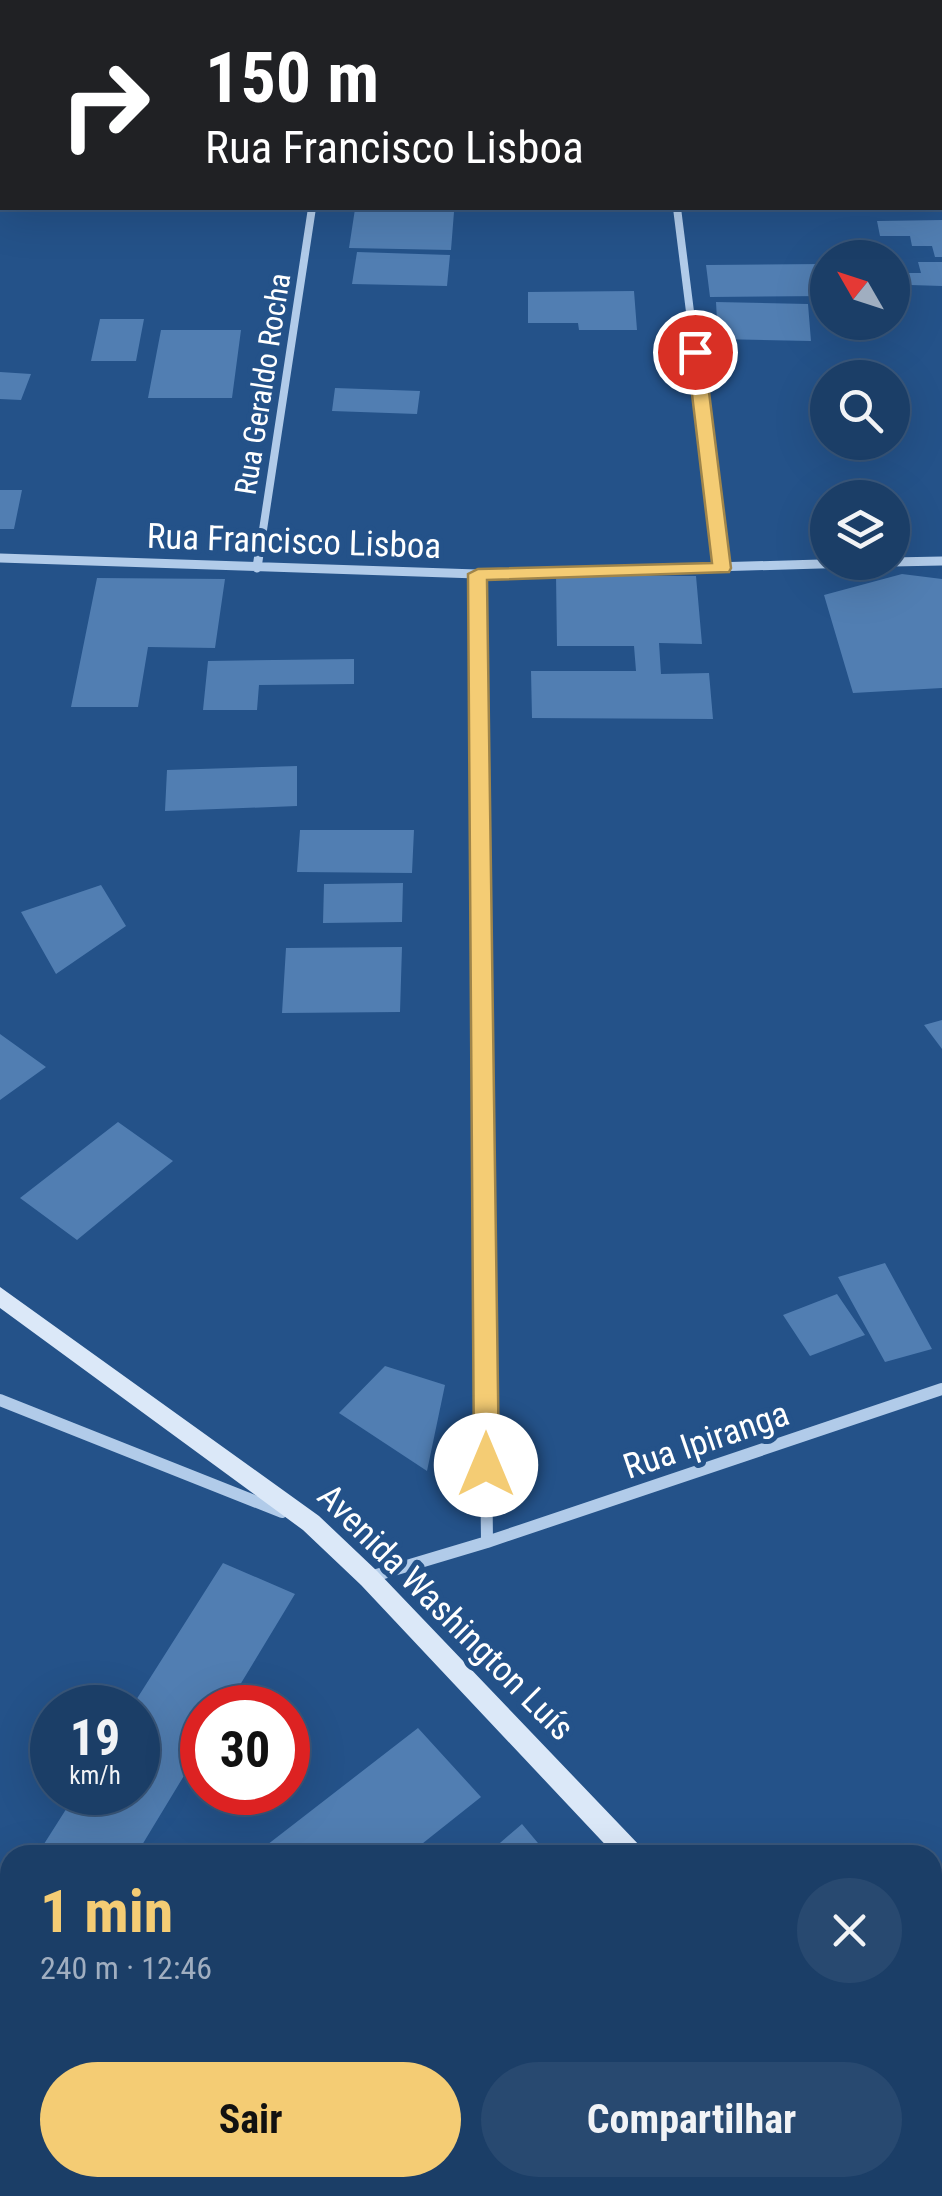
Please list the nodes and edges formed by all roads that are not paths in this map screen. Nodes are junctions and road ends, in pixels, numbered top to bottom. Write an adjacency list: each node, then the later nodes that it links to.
1 (312, 210): 7 (street, Rua Geraldo Rocha)
2 (678, 210): 8 (street)
3 (0, 558): 7 (street, Rua Francisco Lisboa)
4 (942, 560): 5 (street, Rua Francisco Lisboa)
5 (910, 561)
6 (810, 565): 8 (street, Rua Francisco Lisboa)
7 (257, 568): 9 (street, Rua Francisco Lisboa)
8 (722, 568): 9 (street, Rua Francisco Lisboa)
9 (478, 574): 14 (street)
10 (0, 1296): 13 (main road, Avenida Washington Luís)
11 (942, 1389): 14 (street, Rua Ipiranga)
12 (0, 1400): 13 (street)
13 (311, 1523): 15 (main road, Avenida Washington Luís)
14 (487, 1542): 15 (street, Rua Ipiranga)
15 (369, 1578): 16 (main road, Avenida Washington Luís)
16 (623, 1845)

